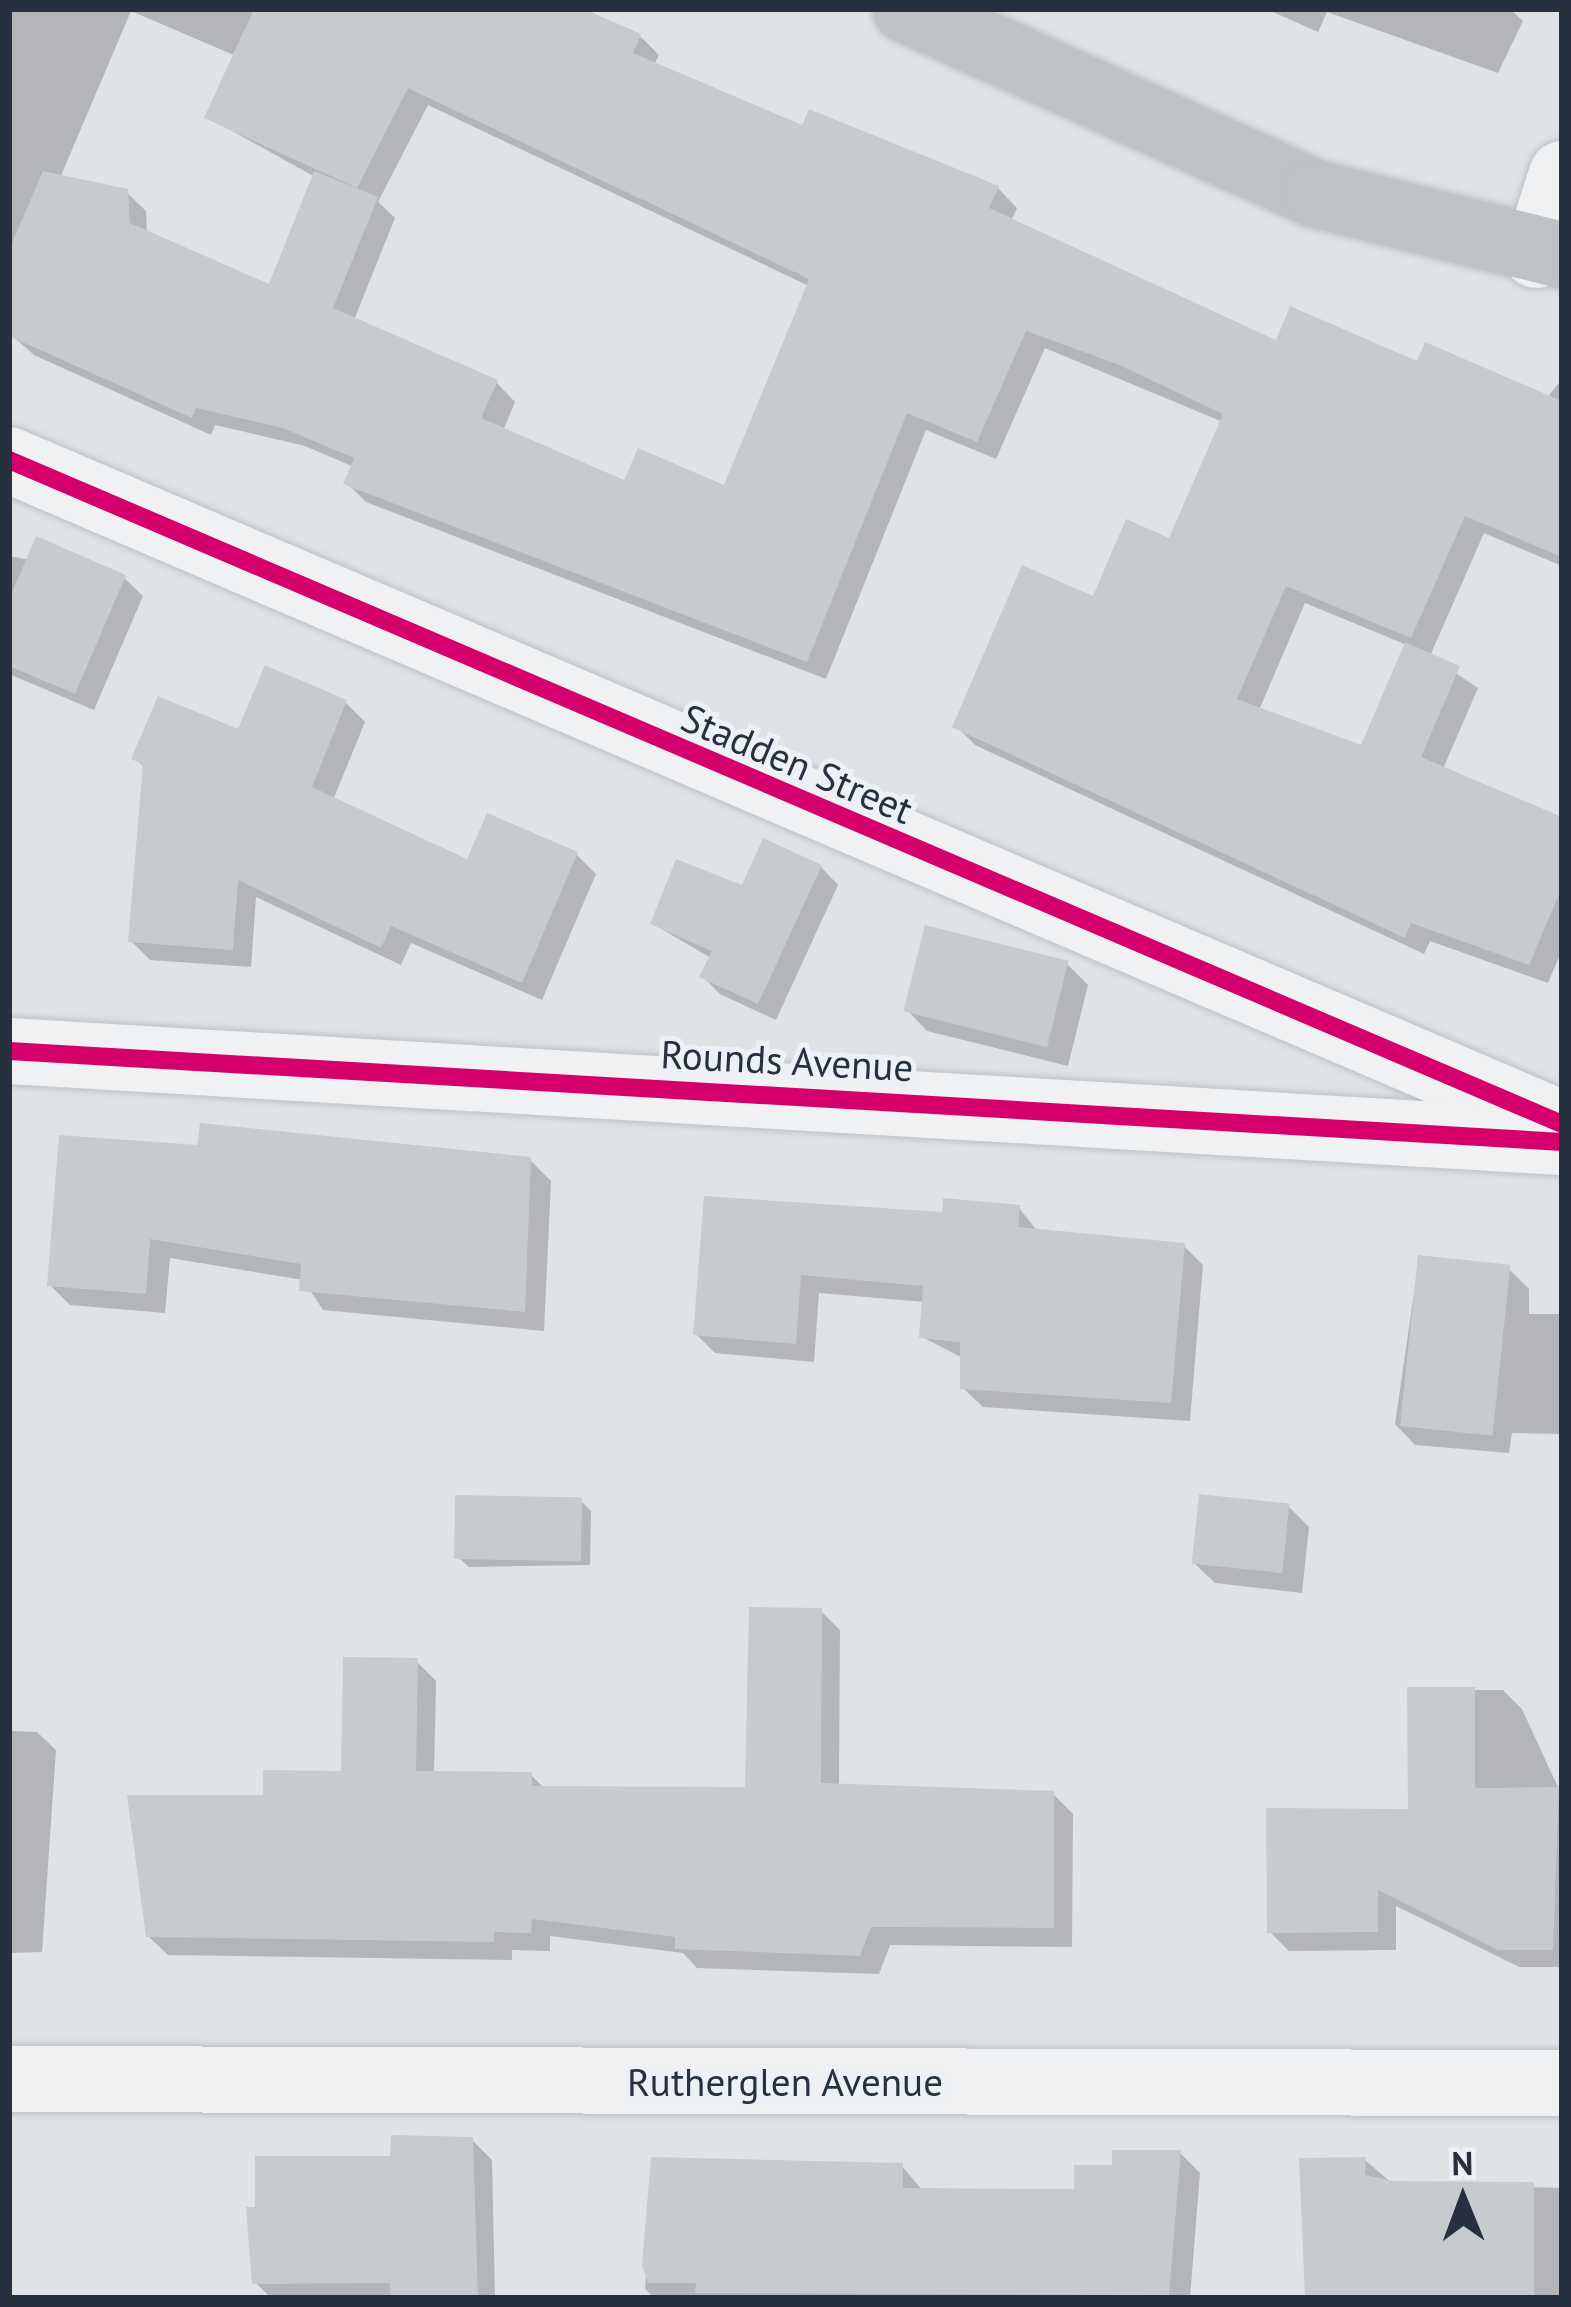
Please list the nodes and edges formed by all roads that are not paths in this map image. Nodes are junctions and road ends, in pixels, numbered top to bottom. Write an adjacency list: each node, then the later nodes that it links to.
1 (906, 9): 3 (main road)
2 (1562, 174): 3 (street)
3 (1549, 255)
4 (9, 460): 6 (street, Stadden Street)
5 (9, 1051): 7 (street, Rounds Avenue)
6 (1562, 1124)
7 (1562, 1142)
8 (9, 2079): 9 (street, Rutherglen Avenue)
9 (1562, 2083)

